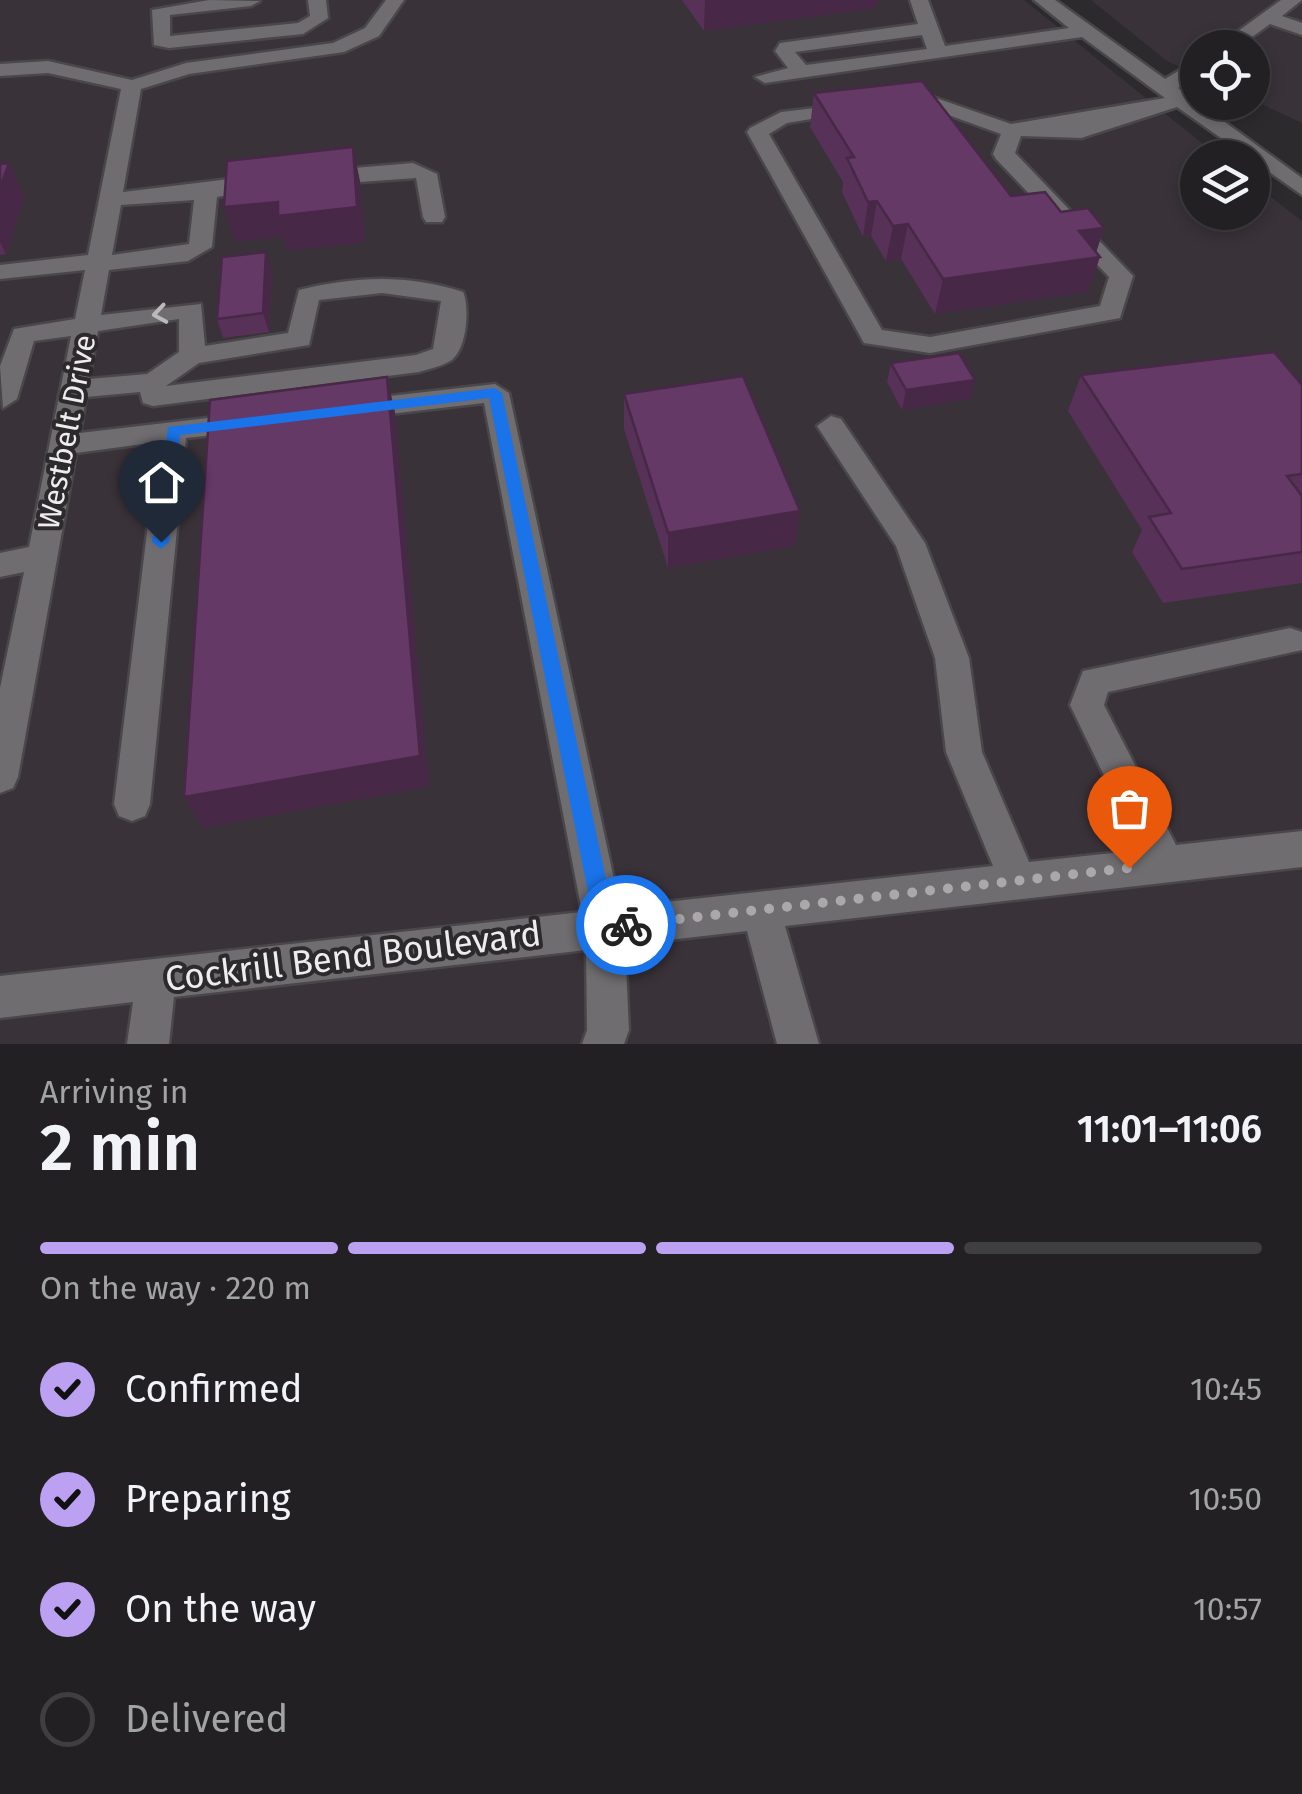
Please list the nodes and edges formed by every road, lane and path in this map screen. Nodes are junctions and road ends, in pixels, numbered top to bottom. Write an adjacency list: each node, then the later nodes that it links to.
1 (251, 0): 12 (street); 12 (street)
2 (317, 0): 12 (street)
3 (396, 0): 14 (street)
4 (919, 0): 8 (street)
5 (1043, 0): 11 (street)
6 (1294, 0): 7 (street)
7 (1268, 17): 9 (street); 10 (street)
8 (931, 28): 13 (street); 16 (street)
9 (1302, 29)
10 (1250, 30)
11 (1084, 31): 13 (street); 20 (street)
12 (251, 34): 14 (street)
13 (938, 53): 16 (street)
14 (246, 61): 19 (street)
15 (0, 70): 19 (street)
16 (802, 72): 17 (street)
17 (766, 76)
18 (1180, 85): 20 (street)
19 (132, 86): 24 (street, Westbelt Drive)
20 (1170, 96): 21 (street); 22 (street)
21 (1021, 130): 21 (street)
22 (1302, 188)
23 (206, 192): 24 (street); 25 (street); 26 (street)
24 (112, 199): 26 (street, Westbelt Drive)
25 (434, 217)
26 (100, 262): 27 (street); 28 (street, Westbelt Drive)
27 (0, 272)
28 (88, 326): 29 (street, one-way to 28); 31 (street, Westbelt Drive); 32 (street)
29 (192, 356): 30 (street); 30 (street)
30 (154, 382): 31 (street)
31 (77, 389): 37 (street, Westbelt Drive)
32 (3, 399)
33 (324, 413): 48 (street)
34 (286, 417): 36 (street)
35 (831, 426): 46 (street)
36 (173, 430): 37 (street); 43 (street)
37 (64, 446): 38 (street, Westbelt Drive)
38 (44, 556): 39 (street); 41 (street, Westbelt Drive)
39 (0, 565)
40 (1290, 641): 45 (street)
41 (12, 666): 42 (street, Westbelt Drive)
42 (0, 778)
43 (132, 804)
44 (1302, 848): 45 (street, Cockrill Bend Boulevard)
45 (1166, 864): 46 (street, Cockrill Bend Boulevard)
46 (1018, 881): 47 (street, Cockrill Bend Boulevard)
47 (761, 910): 48 (street, Cockrill Bend Boulevard); 53 (street)
48 (605, 927): 49 (street, Cockrill Bend Boulevard); 52 (street)
49 (156, 980): 50 (street, Cockrill Bend Boulevard); 51 (street)
50 (0, 997)
51 (148, 1044)
52 (603, 1044)
53 (798, 1044)

